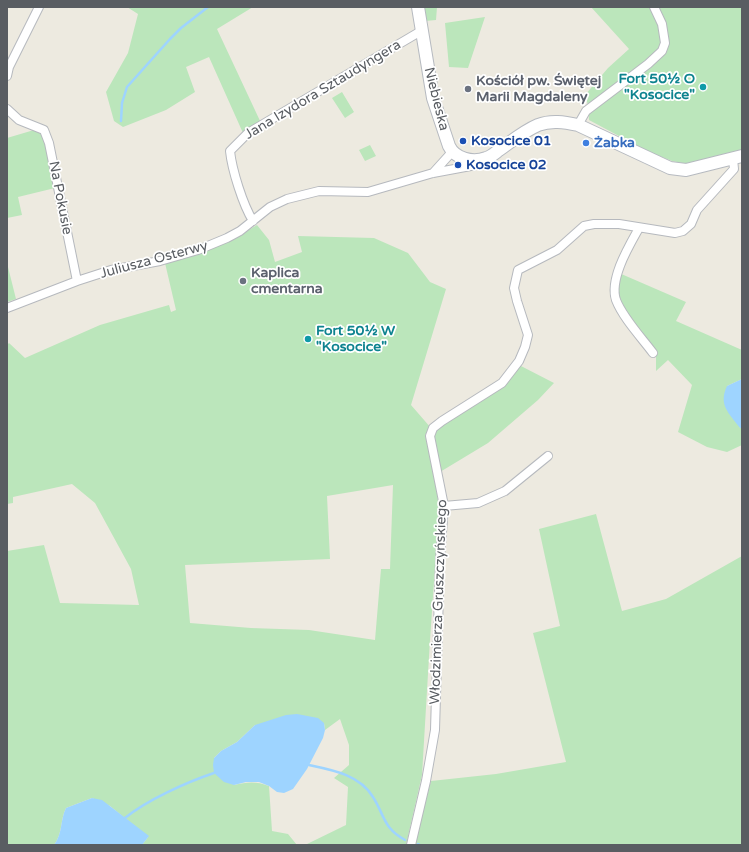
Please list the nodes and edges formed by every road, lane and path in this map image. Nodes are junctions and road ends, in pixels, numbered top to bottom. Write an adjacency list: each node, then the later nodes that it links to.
1 (39, 7): 5 (street)
2 (418, 7): 4 (street, Niebieska)
3 (654, 7): 7 (street)
4 (421, 32): 8 (street, Niebieska); 12 (street, Jana Izydora Sztaudyngera)
5 (7, 76)
6 (7, 109): 14 (street, Na Pokusie)
7 (578, 125): 9 (street, Juliusza Osterwy); 10 (street, Juliusza Osterwy)
8 (452, 152): 10 (street); 11 (street)
9 (738, 157): 13 (street, Włodzimierza Gruszczyńskiego)
10 (487, 158): 11 (street, Juliusza Osterwy)
11 (433, 173): 12 (street, Juliusza Osterwy)
12 (253, 221): 14 (street, Juliusza Osterwy)
13 (639, 228): 16 (street); 18 (street, Włodzimierza Gruszczyńskiego)
14 (76, 281): 15 (street, Juliusza Osterwy)
15 (7, 308)
16 (653, 353)
17 (548, 456): 18 (street)
18 (444, 506): 19 (street, Włodzimierza Gruszczyńskiego)
19 (411, 845)

